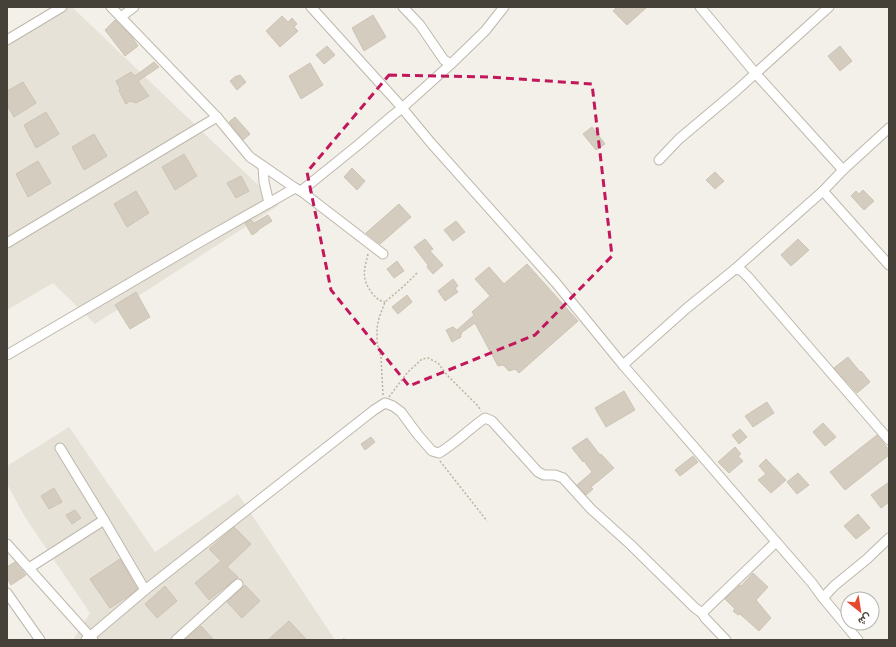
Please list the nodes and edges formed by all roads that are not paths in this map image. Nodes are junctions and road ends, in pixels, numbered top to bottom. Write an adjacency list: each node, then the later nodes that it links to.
1 (62, 7): 10 (street)
2 (111, 7): 9 (street)
3 (134, 7): 9 (street)
4 (311, 7): 13 (street)
5 (403, 7): 11 (street)
6 (504, 7): 11 (street)
7 (700, 7): 12 (street)
8 (829, 7): 12 (street)
9 (121, 17): 14 (street)
10 (7, 40)
11 (451, 64): 13 (street)
12 (756, 74): 16 (street); 18 (street)
13 (402, 108): 19 (street); 27 (street)
14 (218, 117): 17 (street); 22 (street)
15 (889, 128): 18 (street)
16 (658, 160)
17 (263, 166): 19 (street); 21 (street)
18 (843, 170): 20 (street)
19 (298, 190): 21 (street); 23 (street)
20 (823, 191): 24 (street); 25 (street)
21 (269, 203): 26 (street)
22 (7, 242)
23 (383, 254)
24 (889, 265)
25 (735, 269): 27 (street); 28 (street)
26 (7, 355)
27 (623, 365): 32 (street)
28 (889, 440)
29 (60, 448): 30 (street)
30 (104, 520): 34 (street); 36 (street)
31 (889, 538): 38 (street)
32 (776, 542): 38 (street); 39 (street)
33 (7, 544): 34 (street)
34 (29, 568): 40 (street)
35 (238, 584): 42 (street)
36 (145, 590): 39 (street); 40 (street)
37 (7, 593): 41 (street)
38 (823, 598): 44 (street)
39 (702, 613): 43 (street)
40 (90, 639)
41 (40, 640)
42 (176, 640)
43 (726, 640)
44 (858, 640)

